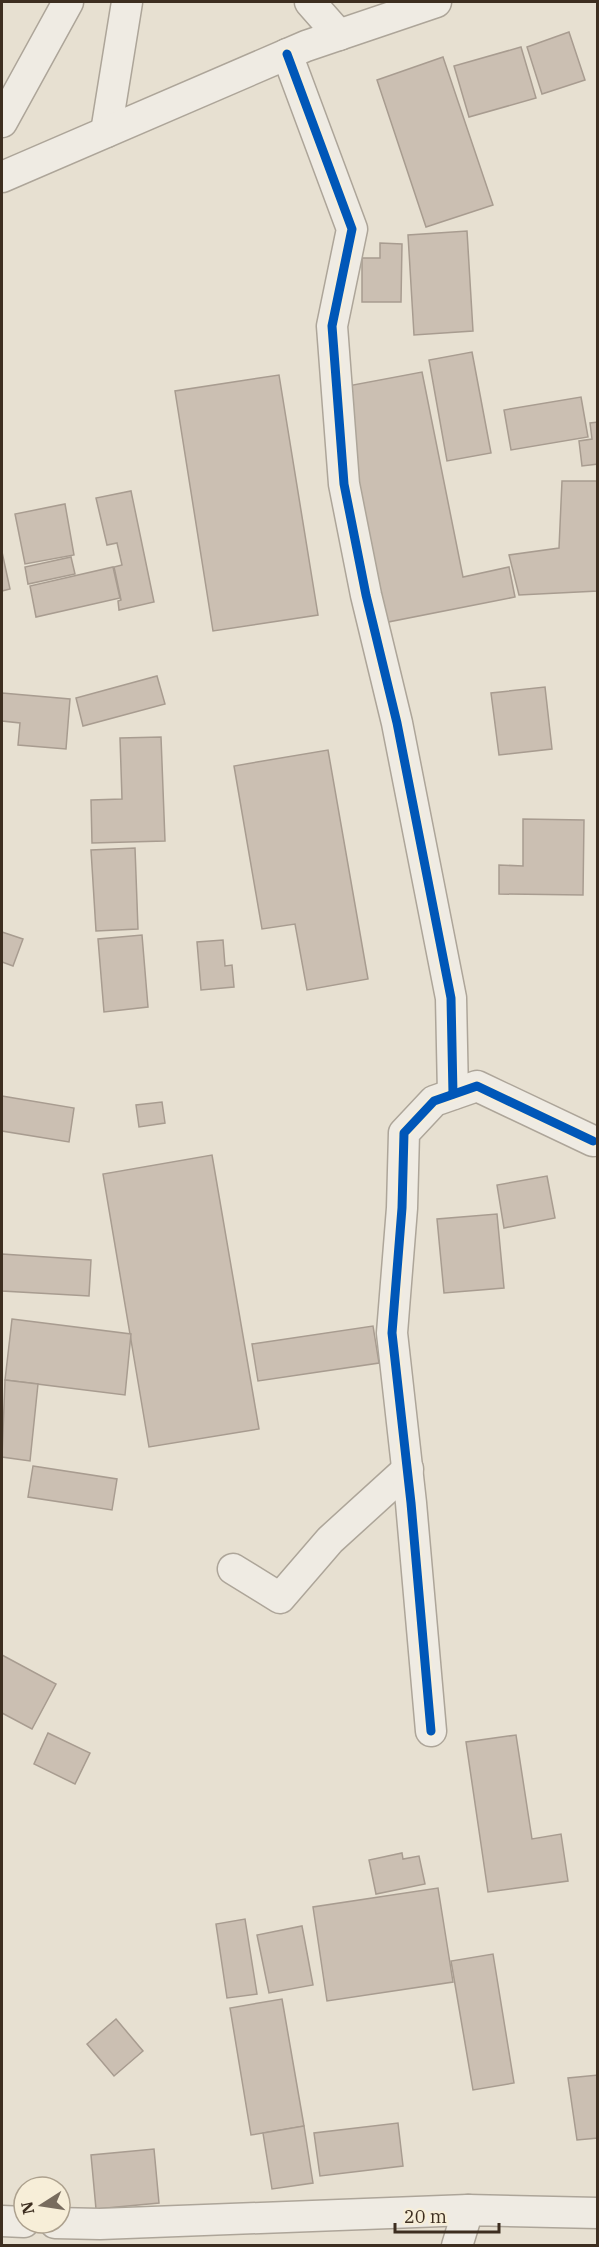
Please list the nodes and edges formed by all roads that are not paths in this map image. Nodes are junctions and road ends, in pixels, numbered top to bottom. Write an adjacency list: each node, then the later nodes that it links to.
1 (68, 2): 7 (street)
2 (127, 2): 8 (street)
3 (310, 2): 5 (street)
4 (436, 2): 5 (street)
5 (339, 35): 6 (street)
6 (287, 54): 8 (street); 10 (street)
7 (2, 122)
8 (106, 132): 9 (street)
9 (2, 177)
10 (453, 1094): 11 (street); 12 (street)
11 (593, 1141)
12 (408, 1469): 13 (street); 14 (street)
13 (233, 1569)
14 (431, 1731)
15 (468, 2210): 16 (street); 17 (street); 18 (street)
16 (597, 2213)
17 (72, 2223)
18 (457, 2246)

